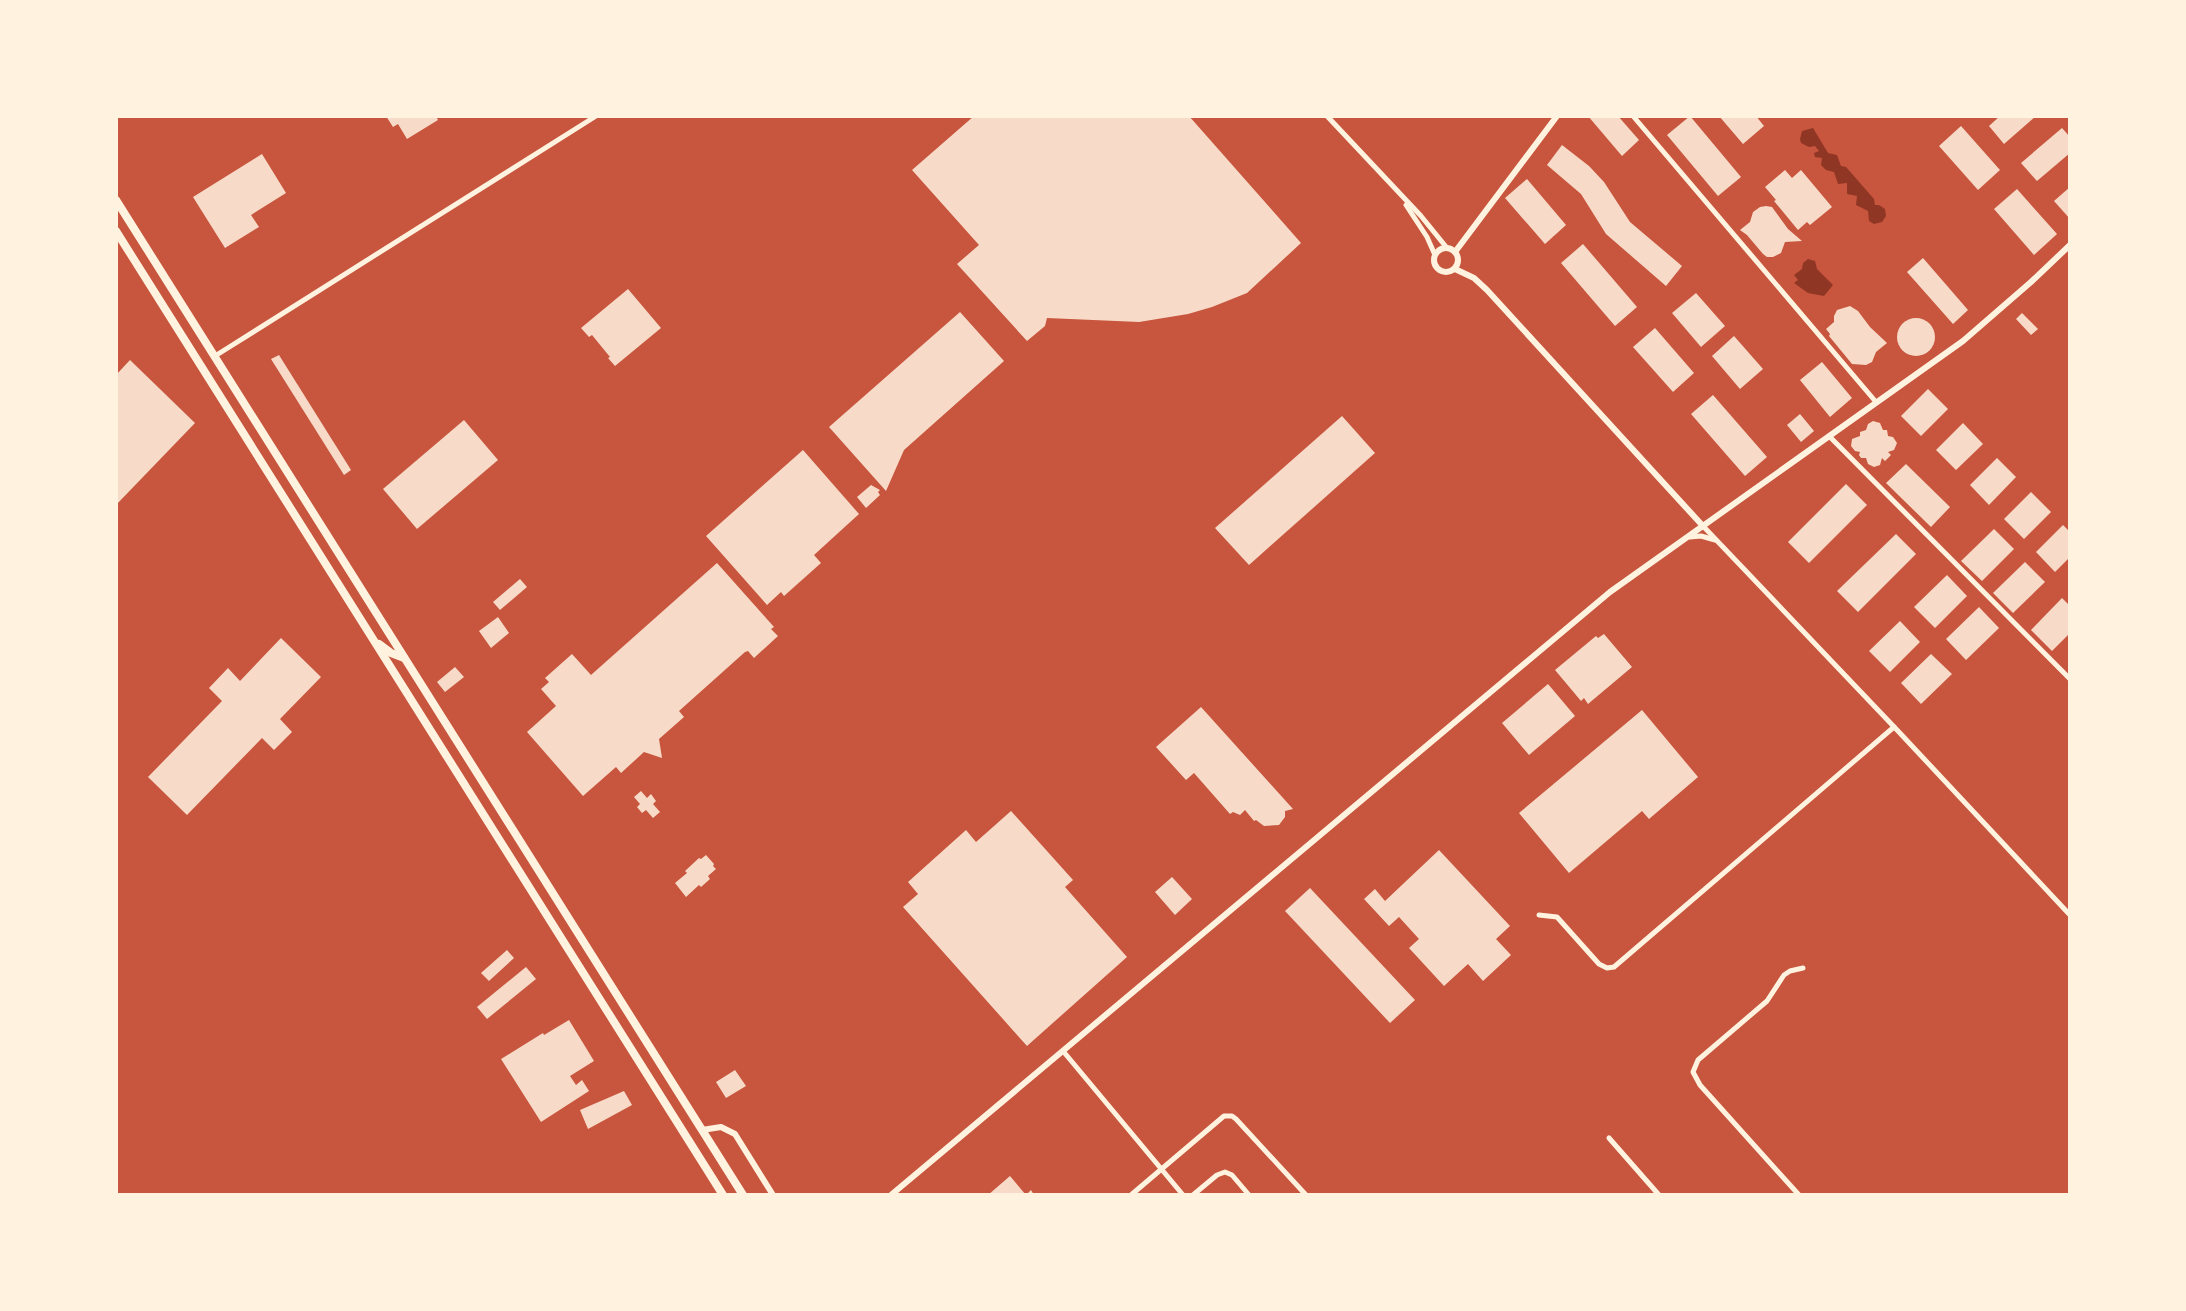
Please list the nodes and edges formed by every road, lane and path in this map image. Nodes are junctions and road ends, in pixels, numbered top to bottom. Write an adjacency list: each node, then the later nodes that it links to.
1 (596, 116): 13 (street)
2 (1327, 116): 5 (street)
3 (1557, 116): 10 (street)
4 (1633, 116): 14 (street)
5 (1399, 194): 9 (street); 11 (street)
6 (116, 200): 13 (main road)
7 (116, 231): 19 (main road)
8 (2070, 245): 14 (street)
9 (1447, 248): 10 (street); 11 (street)
10 (1455, 252): 12 (street)
11 (1435, 255): 12 (street)
12 (1455, 269): 16 (street)
13 (215, 356): 20 (main road)
14 (1876, 402): 15 (street)
15 (1829, 436): 16 (street); 21 (street)
16 (1702, 525): 17 (street); 18 (street)
17 (1685, 538): 18 (street); 30 (street)
18 (1717, 541): 22 (street)
19 (375, 641): 20 (main road); 24 (main road)
20 (404, 658): 23 (main road)
21 (2070, 679)
22 (1894, 727): 27 (street); 28 (street)
23 (531, 858): 24 (main road); 25 (main road)
24 (517, 869): 26 (main road)
25 (539, 871): 26 (main road); 31 (main road)
26 (525, 881): 34 (main road)
27 (1539, 915)
28 (2070, 915)
29 (1803, 968): 44 (street)
30 (1063, 1051): 33 (street); 37 (street)
31 (702, 1130): 35 (main road); 36 (street)
32 (1609, 1138): 43 (street)
33 (1161, 1169): 38 (street); 39 (street); 42 (street)
34 (723, 1195)
35 (743, 1195)
36 (773, 1195)
37 (891, 1195)
38 (1131, 1195)
39 (1183, 1195)
40 (1193, 1195): 41 (street)
41 (1249, 1195)
42 (1306, 1195)
43 (1659, 1195)
44 (1799, 1195)

